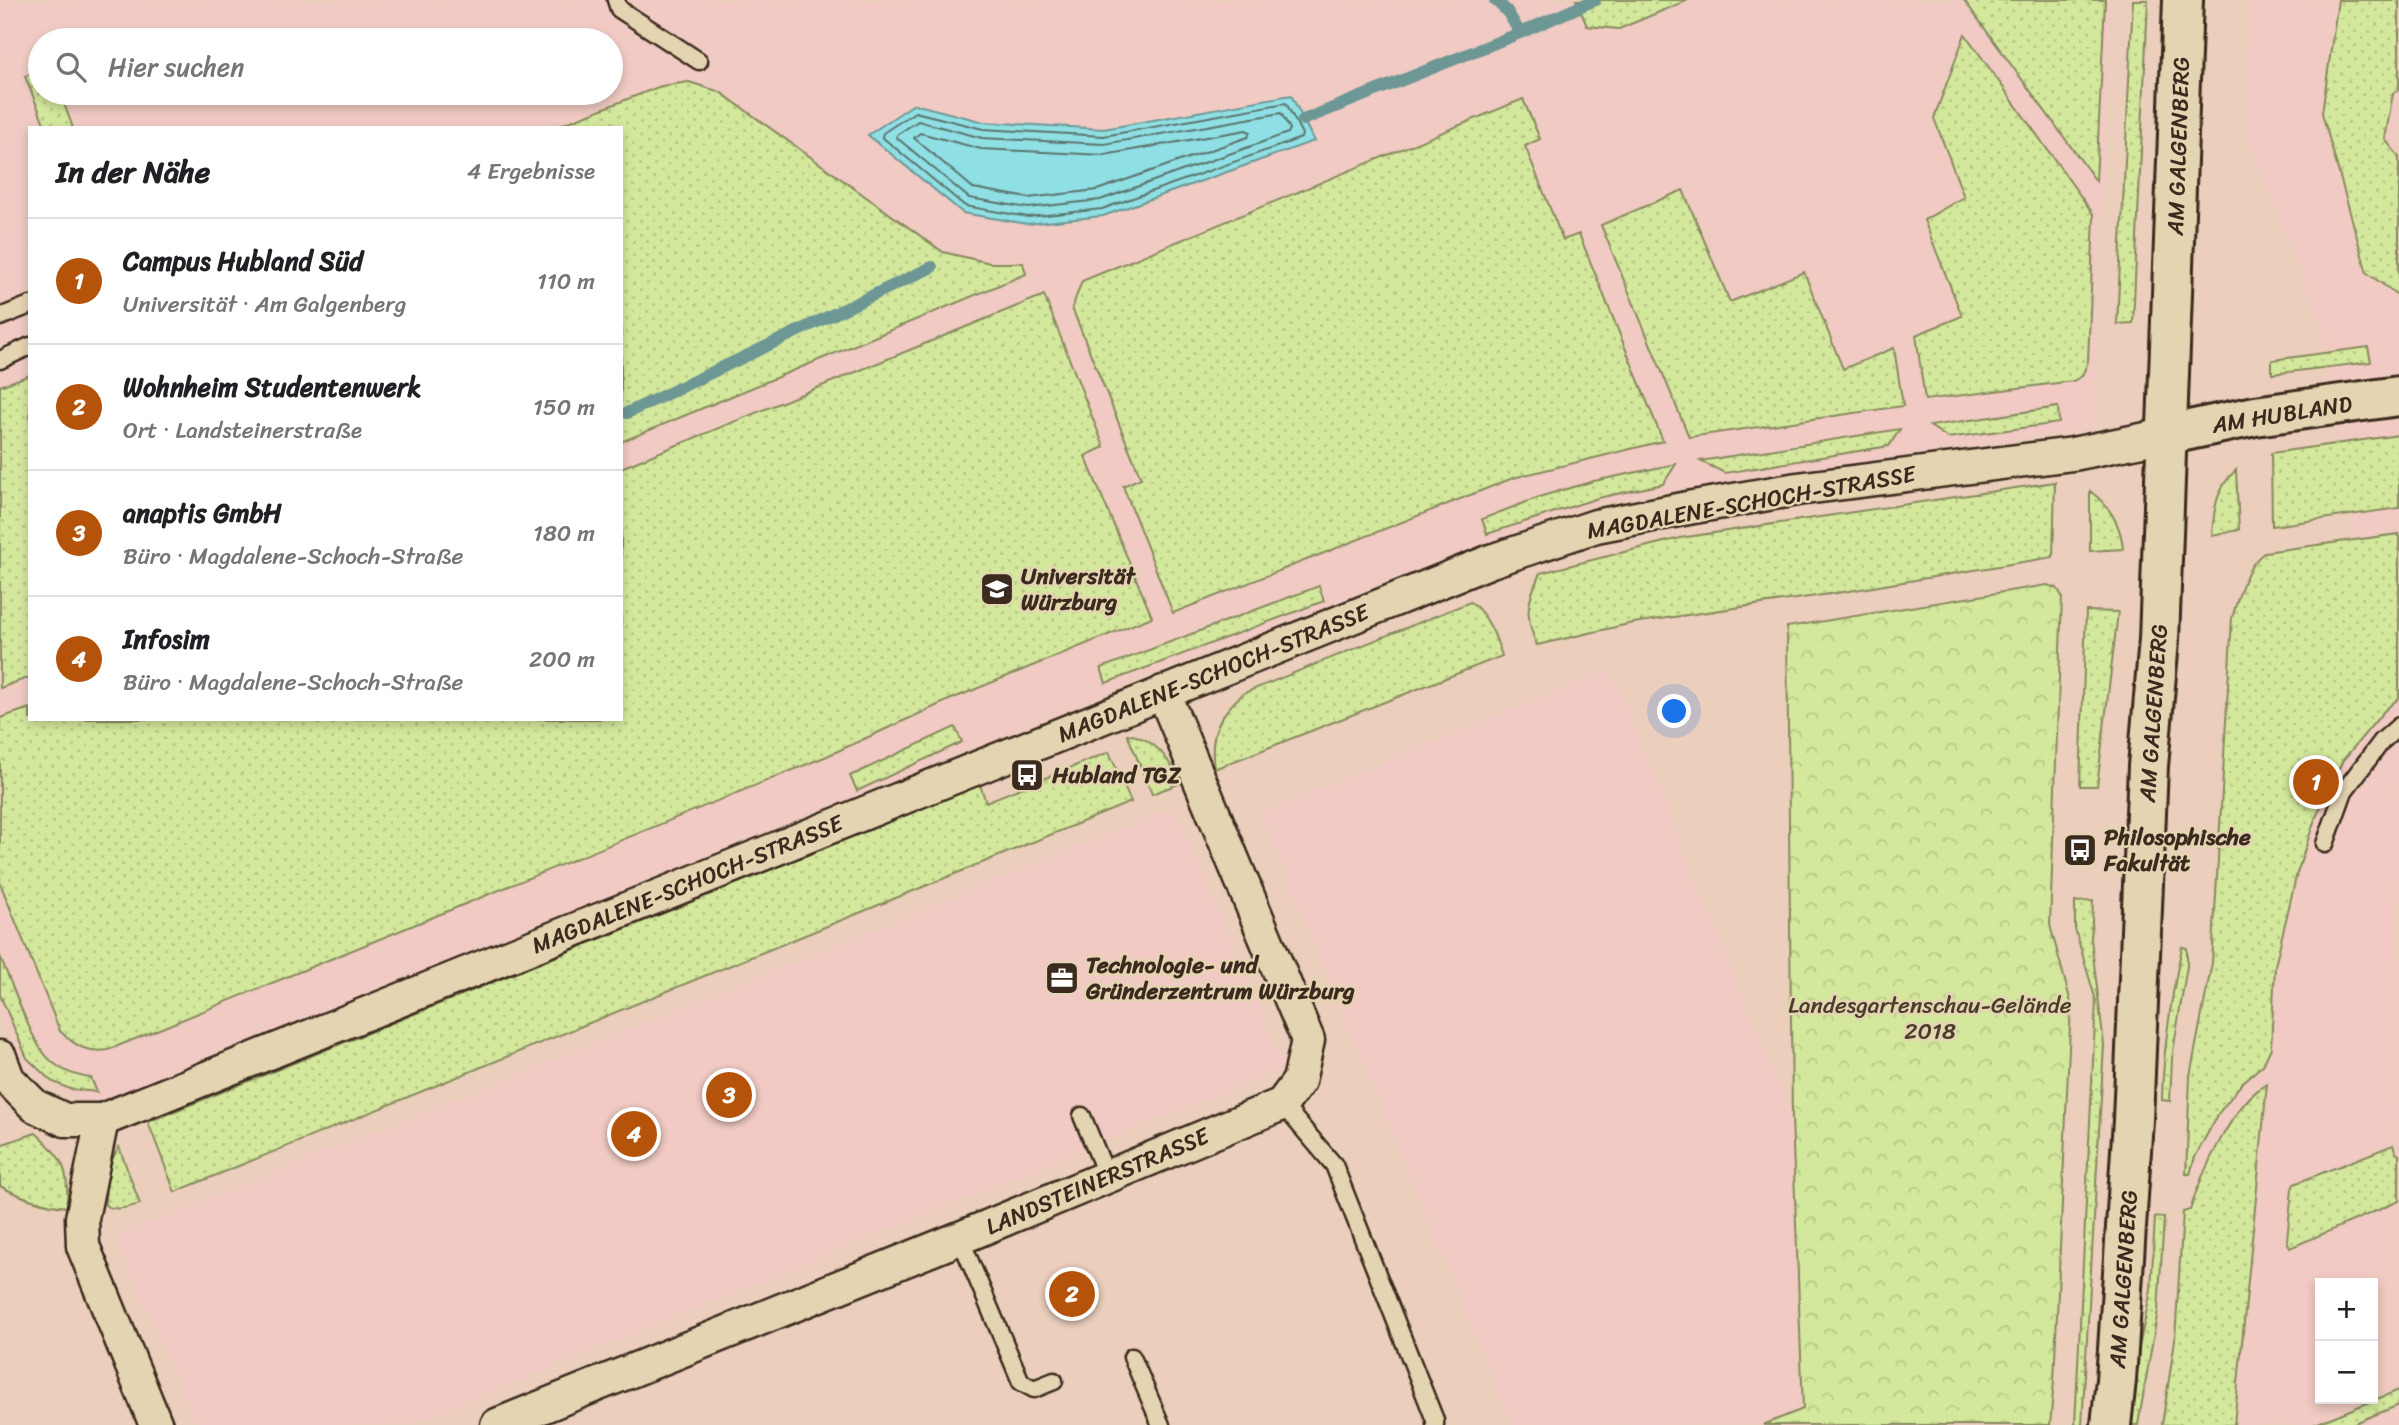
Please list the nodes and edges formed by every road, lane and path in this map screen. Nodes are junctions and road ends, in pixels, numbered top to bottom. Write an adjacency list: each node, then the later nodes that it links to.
1 (616, 0): 3 (lane)
2 (2183, 0): 9 (street, AM GALGENBERG)
3 (699, 61)
4 (28, 306): 5 (lane)
5 (0, 317)
6 (28, 347): 7 (lane)
7 (0, 360)
8 (2399, 396): 9 (street, AM HUBLAND)
9 (2166, 435): 10 (street, MAGDALENE-SCHOCH-STRASSE); 25 (street, AM GALGENBERG)
10 (1163, 692): 14 (street); 16 (street, MAGDALENE-SCHOCH-STRASSE)
11 (2399, 726): 12 (lane)
12 (2325, 844)
13 (0, 1057): 16 (street)
14 (1282, 1104): 17 (street, LANDSTEINERSTRASSE); 24 (lane)
15 (1082, 1116): 17 (lane)
16 (102, 1120): 21 (street)
17 (1107, 1176): 18 (street, LANDSTEINERSTRASSE)
18 (960, 1238): 20 (lane); 22 (street, LANDSTEINERSTRASSE)
19 (1132, 1357): 23 (lane)
20 (1054, 1381)
21 (156, 1425)
22 (497, 1425)
23 (1161, 1425)
24 (1435, 1425)
25 (2111, 1425)

